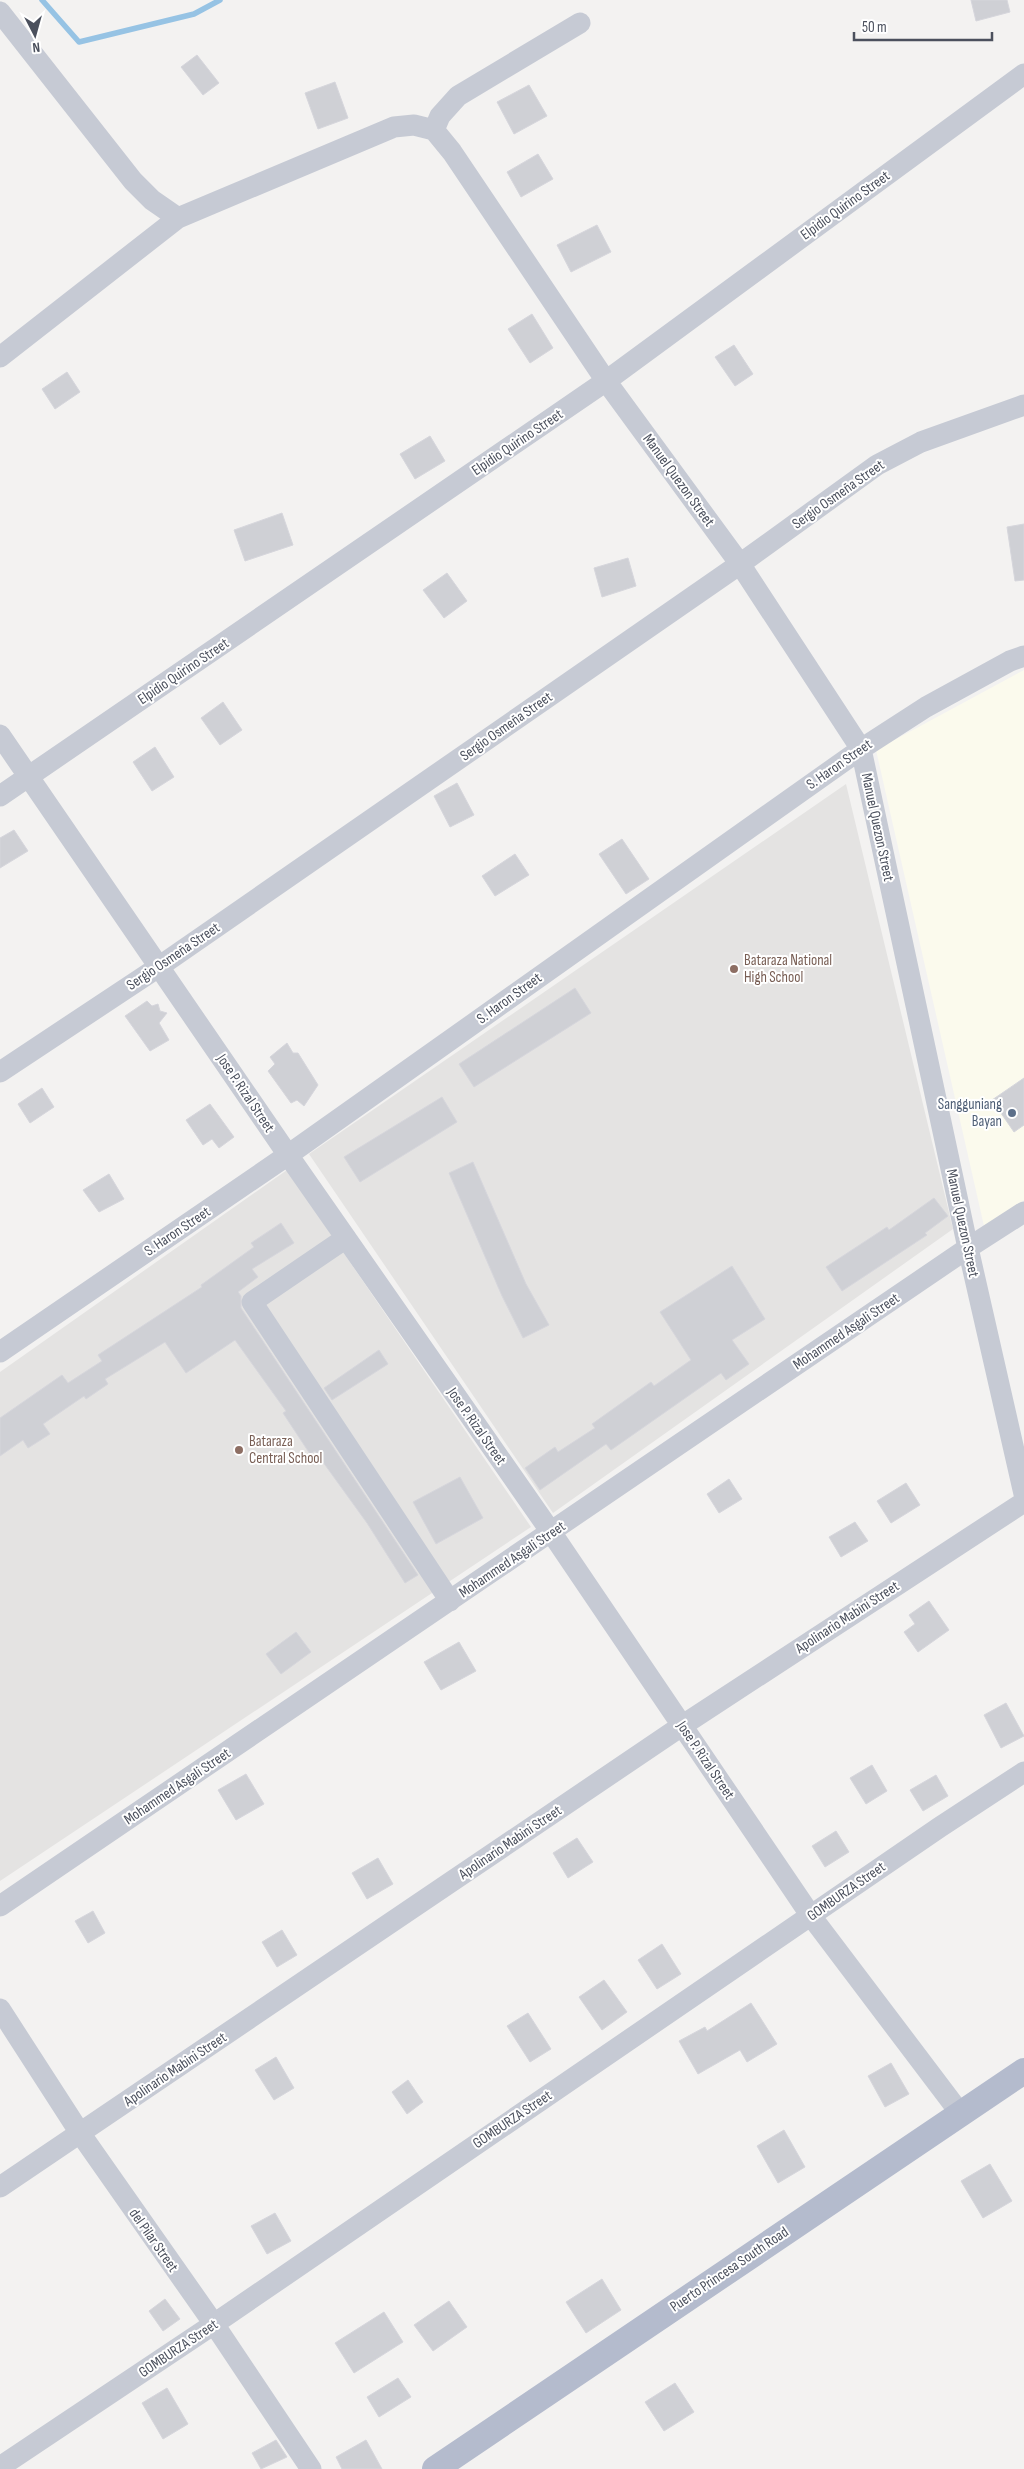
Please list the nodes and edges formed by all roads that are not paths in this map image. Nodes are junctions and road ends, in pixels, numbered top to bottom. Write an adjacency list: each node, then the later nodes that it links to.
1 (0, 12): 5 (street)
2 (580, 23): 4 (street)
3 (1024, 74): 7 (street, Elpidio Quirino Street)
4 (434, 130): 5 (street); 7 (street, Manuel Quezon Street)
5 (178, 218): 6 (street)
6 (0, 357)
7 (606, 381): 9 (street, Manuel Quezon Street); 13 (street, Elpidio Quirino Street)
8 (1024, 405): 9 (street, Sergio Osmeña Street)
9 (740, 564): 12 (street, Manuel Quezon Street); 15 (street, Sergio Osmeña Street)
10 (1024, 656): 12 (street, S. Haron Street)
11 (0, 735): 13 (street, Jose P. Rizal Street)
12 (861, 749): 17 (street, S. Haron Street); 20 (street, Manuel Quezon Street)
13 (28, 776): 14 (street, Elpidio Quirino Street); 15 (street, Jose P. Rizal Street)
14 (0, 796)
15 (160, 966): 16 (street, Sergio Osmeña Street); 17 (street, Jose P. Rizal Street)
16 (0, 1072)
17 (288, 1155): 19 (street, Jose P. Rizal Street); 21 (street, S. Haron Street)
18 (1024, 1212): 20 (street, Mohammed Asgali Street)
19 (346, 1238): 24 (street, Jose P. Rizal Street); 25 (street)
20 (968, 1248): 22 (street, Manuel Quezon Street); 24 (street, Mohammed Asgali Street)
21 (0, 1352)
22 (1024, 1494)
23 (1024, 1502): 26 (street, Apolinario Mabini Street)
24 (551, 1532): 25 (street, Mohammed Asgali Street); 26 (street, Jose P. Rizal Street)
25 (450, 1601): 28 (street, Mohammed Asgali Street)
26 (683, 1725): 29 (street, Jose P. Rizal Street); 33 (street, Apolinario Mabini Street)
27 (1024, 1772): 29 (street, GOMBURZA Street)
28 (0, 1906)
29 (811, 1916): 32 (street, Jose P. Rizal Street); 35 (street, GOMBURZA Street)
30 (0, 2009): 33 (street, del Pilar Street)
31 (1024, 2071): 32 (main road, Puerto Princesa South Road)
32 (960, 2113): 37 (main road, Puerto Princesa South Road)
33 (80, 2134): 34 (street, Apolinario Mabini Street); 35 (street, del Pilar Street)
34 (0, 2187)
35 (214, 2324): 36 (street, GOMBURZA Street); 38 (street, del Pilar Street)
36 (0, 2467)
37 (441, 2468)
38 (312, 2469)

